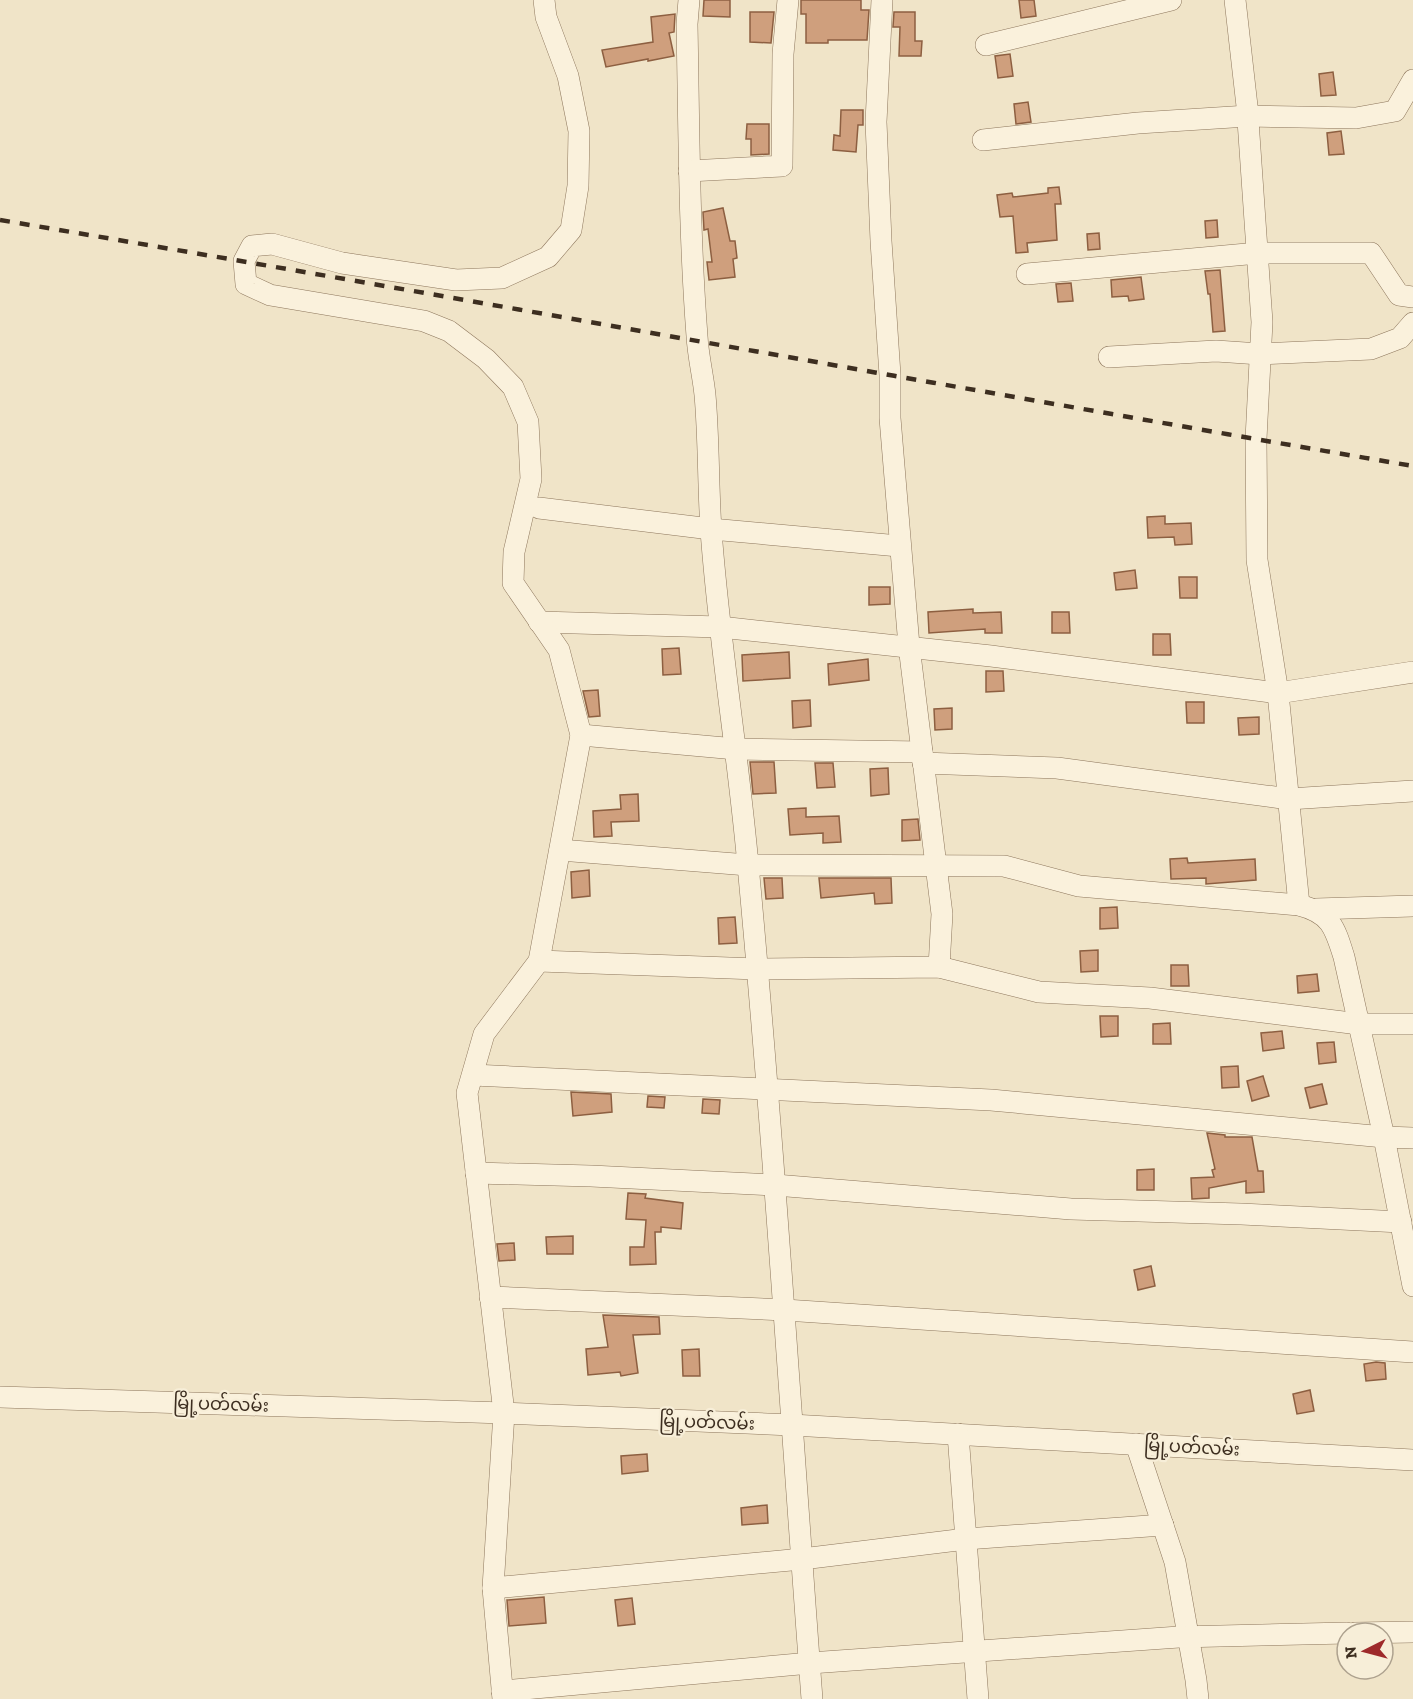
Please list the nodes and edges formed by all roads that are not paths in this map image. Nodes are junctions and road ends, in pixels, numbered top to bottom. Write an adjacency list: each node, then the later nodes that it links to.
1 (544, 0): 21 (street)
2 (689, 0): 11 (street)
3 (788, 0): 11 (street)
4 (882, 0): 20 (street)
5 (1171, 0): 7 (street)
6 (1235, 0): 9 (street)
7 (986, 45)
8 (1413, 80): 9 (street)
9 (1248, 116): 10 (street); 12 (street)
10 (983, 140)
11 (689, 171): 19 (street)
12 (1258, 253): 13 (street); 14 (street); 16 (street)
13 (1027, 274)
14 (1413, 297)
15 (1413, 323): 16 (street)
16 (1260, 354): 17 (street); 25 (street)
17 (1109, 357)
18 (539, 508): 19 (street)
19 (711, 529): 20 (street); 22 (street)
20 (899, 546): 23 (street)
21 (539, 622): 22 (street); 26 (street)
22 (720, 627): 23 (street); 27 (street)
23 (909, 646): 25 (street); 28 (street)
24 (1413, 672): 25 (street)
25 (1278, 693): 30 (street)
26 (581, 735): 27 (street); 31 (street)
27 (736, 749): 28 (street); 32 (street)
28 (923, 757): 30 (street); 33 (street)
29 (1413, 791): 30 (street)
30 (1289, 799): 35 (street)
31 (560, 850): 32 (street); 36 (street)
32 (748, 865): 33 (street); 38 (street)
33 (936, 866): 35 (street); 37 (street)
34 (1413, 906): 35 (street)
35 (1308, 907): 39 (street)
36 (539, 961): 38 (street); 41 (street)
37 (939, 967): 38 (street); 39 (street)
38 (757, 969): 42 (street)
39 (1359, 1024): 40 (street); 43 (street)
40 (1413, 1024)
41 (472, 1075): 42 (street); 45 (street)
42 (767, 1088): 43 (street); 46 (street)
43 (1384, 1137): 44 (street); 47 (street)
44 (1413, 1138)
45 (476, 1173): 46 (street); 50 (street)
46 (775, 1185): 47 (street); 51 (street)
47 (1401, 1222): 48 (street)
48 (1409, 1244): 49 (street)
49 (1413, 1286)
50 (490, 1297): 51 (street); 54 (street)
51 (785, 1310): 52 (street); 55 (street)
52 (1413, 1352)
53 (0, 1397): 54 (street, မြို့ပတ်လမ်း)
54 (504, 1413): 55 (street, မြို့ပတ်လမ်း); 62 (street)
55 (792, 1425): 56 (street, မြို့ပတ်လမ်း); 61 (street)
56 (958, 1434): 57 (street, မြို့ပတ်လမ်း); 60 (street)
57 (1136, 1444): 58 (street, မြို့ပတ်လမ်း); 59 (street)
58 (1413, 1460)
59 (1163, 1525): 60 (street); 66 (street)
60 (966, 1539): 61 (street); 67 (street)
61 (802, 1559): 62 (street); 68 (street)
62 (493, 1588): 69 (street)
63 (1395, 1632): 64 (street)
64 (1413, 1632)
65 (1335, 1633): 66 (street)
66 (1188, 1636): 67 (street); 72 (street)
67 (975, 1652): 68 (street); 71 (street)
68 (810, 1663): 69 (street); 70 (street)
69 (502, 1695)
70 (812, 1699)
71 (978, 1699)
72 (1197, 1699)

